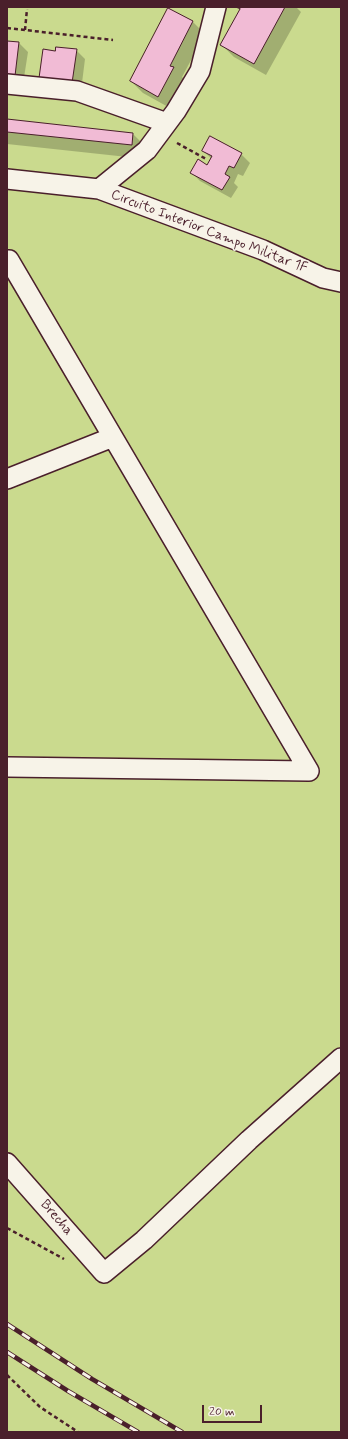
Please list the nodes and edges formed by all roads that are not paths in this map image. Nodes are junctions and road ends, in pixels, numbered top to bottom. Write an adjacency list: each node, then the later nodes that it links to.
1 (216, 7): 3 (street, Circuito Interior Campo Militar 1F)
2 (7, 84): 3 (street)
3 (170, 132): 5 (street, Circuito Interior Campo Militar 1F)
4 (7, 179): 5 (street, Circuito Interior Campo Militar 1F)
5 (99, 189): 7 (street, Circuito Interior Campo Militar 1F)
6 (7, 260): 8 (street)
7 (341, 282)
8 (113, 437): 9 (street); 10 (street)
9 (7, 479)
10 (7, 767)
11 (341, 1058): 12 (street, Brecha)
12 (7, 1163)

